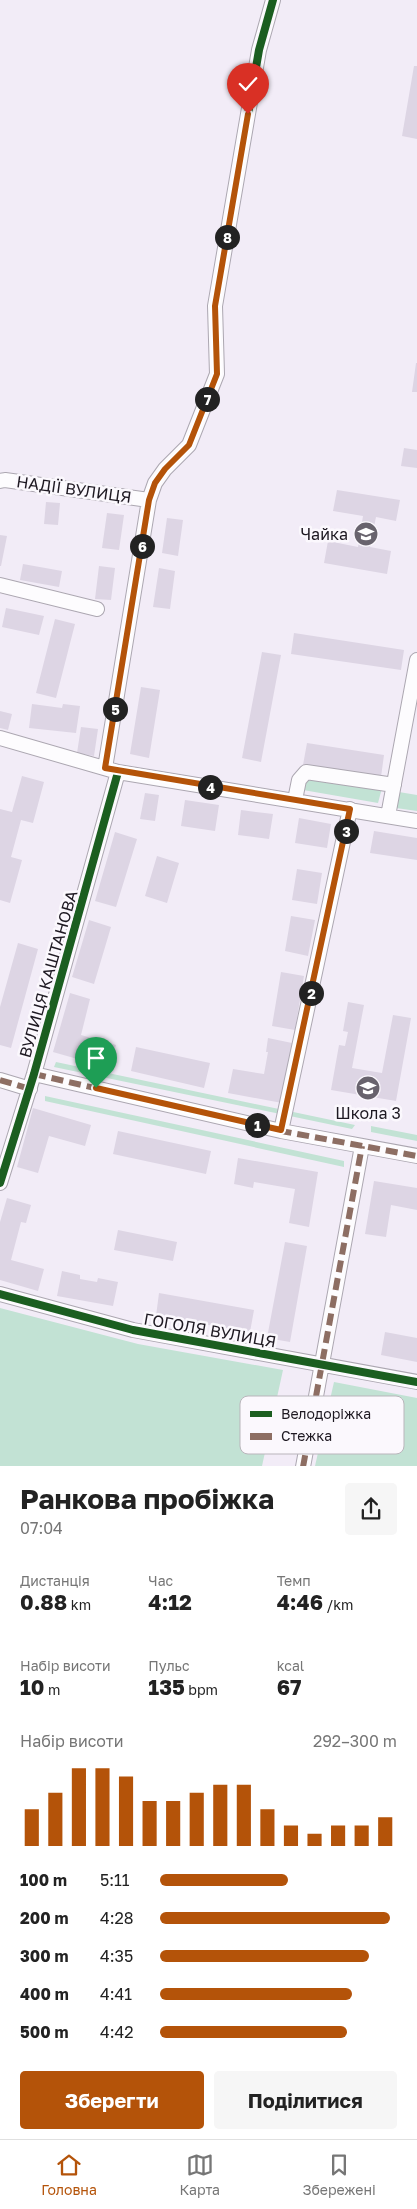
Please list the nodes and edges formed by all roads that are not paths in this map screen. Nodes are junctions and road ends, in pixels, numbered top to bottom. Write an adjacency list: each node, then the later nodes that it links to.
1 (273, 0): 3 (street, ВУЛИЦЯ КАШТАНОВА)
2 (0, 481): 3 (street, НАДІЇ ВУЛИЦЯ)
3 (149, 500): 8 (street, ВУЛИЦЯ КАШТАНОВА)
4 (0, 585): 5 (street)
5 (97, 609)
6 (417, 660): 9 (street)
7 (0, 738): 8 (street)
8 (112, 770): 10 (street); 14 (street, ВУЛИЦЯ КАШТАНОВА)
9 (394, 785): 10 (street); 12 (street)
10 (295, 800): 11 (street)
11 (350, 809): 12 (street); 17 (street)
12 (388, 816): 13 (street)
13 (417, 821)
14 (34, 1074): 16 (street, ВУЛИЦЯ КАШТАНОВА); 17 (street)
15 (0, 1080): 16 (street)
16 (30, 1089): 20 (street, ВУЛИЦЯ КАШТАНОВА)
17 (281, 1130): 18 (street)
18 (362, 1146): 19 (street); 22 (street)
19 (417, 1156)
20 (0, 1183)
21 (0, 1294): 22 (street, ГОГОЛЯ ВУЛИЦЯ)
22 (321, 1364): 23 (street, ГОГОЛЯ ВУЛИЦЯ); 24 (street)
23 (417, 1382)
24 (315, 1396)

